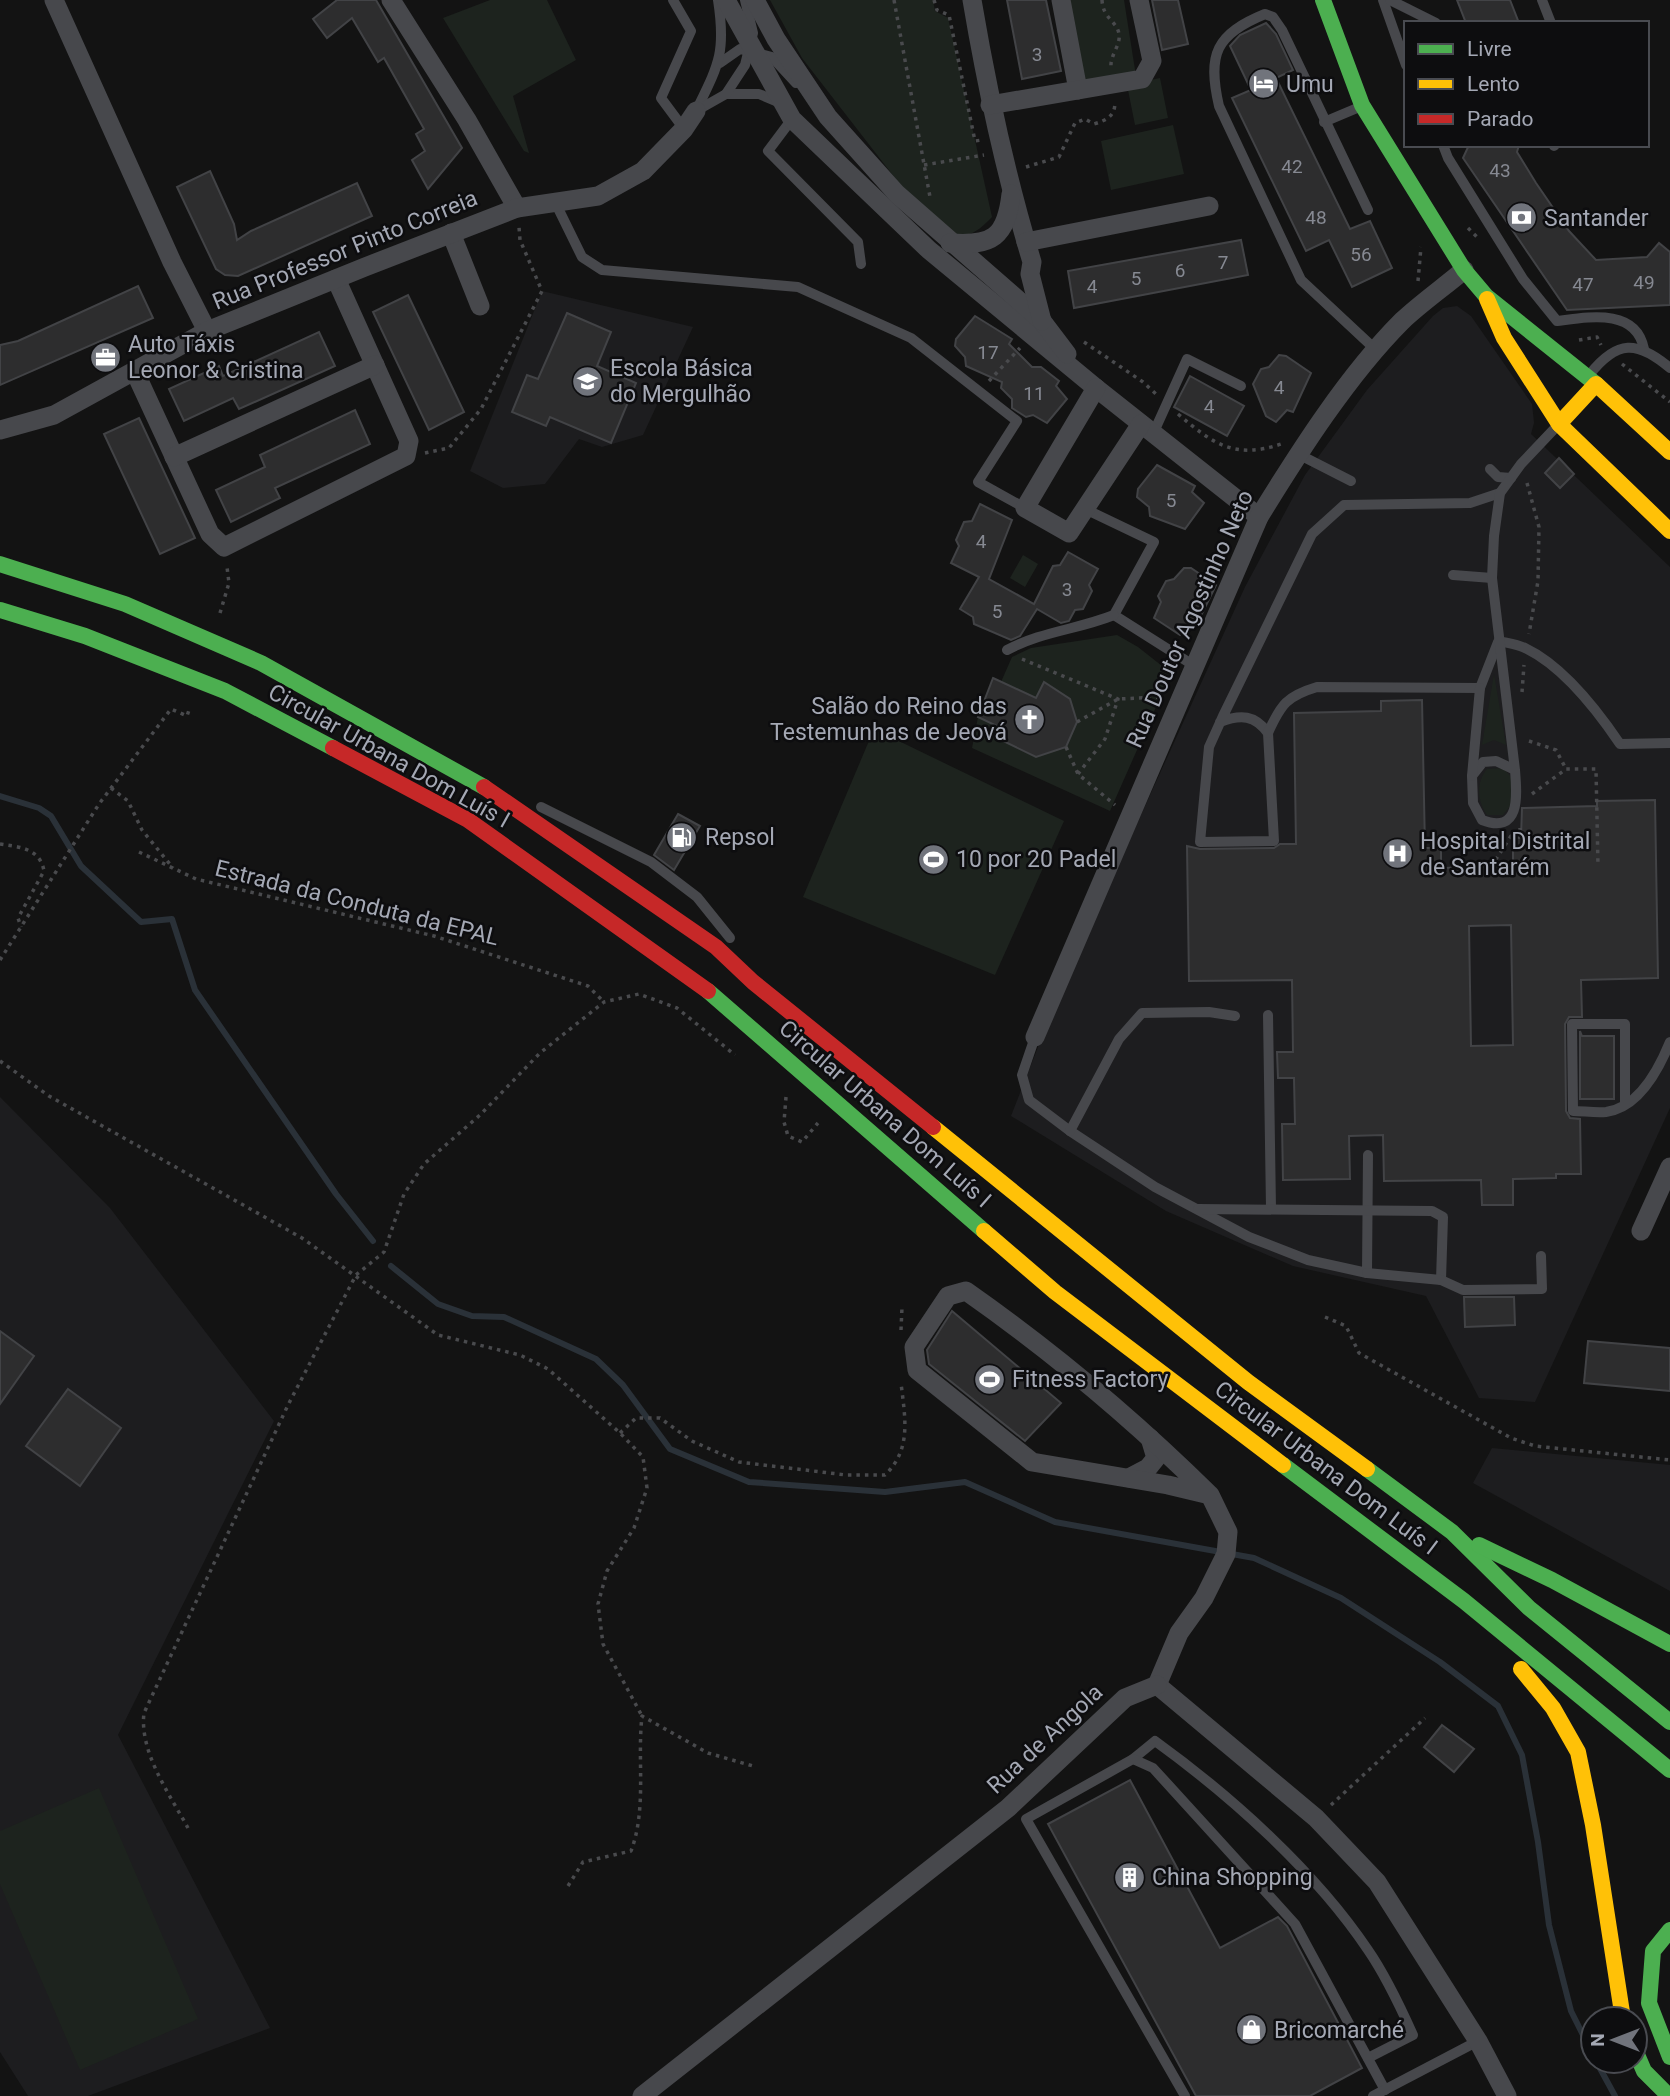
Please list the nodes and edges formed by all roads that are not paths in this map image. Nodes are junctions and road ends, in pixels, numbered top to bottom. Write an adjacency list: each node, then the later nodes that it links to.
1 (54, 0): 44 (street)
2 (391, 0): 33 (street)
3 (673, 0): 28 (lane)
4 (718, 0): 19 (lane)
5 (726, 0): 17 (street)
6 (746, 0): 17 (lane)
7 (755, 0): 26 (street)
8 (972, 0): 22 (street)
9 (1061, 0): 20 (street)
10 (1139, 0): 20 (street)
11 (1322, 0): 23 (main road)
12 (1384, 0): 18 (lane)
13 (1390, 0): 15 (lane)
14 (1542, 0): 16 (lane)
15 (1432, 21)
16 (1550, 21)
17 (752, 49): 19 (lane); 21 (lane); 25 (street); 26 (lane)
18 (1404, 59)
19 (720, 63): 24 (lane)
20 (1078, 90): 22 (street)
21 (726, 94): 24 (lane); 25 (lane)
22 (990, 105): 30 (street)
23 (1362, 105): 27 (lane); 39 (main road)
24 (696, 111): 28 (street, Rua Professor Pinto Correia)
25 (788, 112): 38 (lane); 43 (street)
26 (828, 117): 37 (street)
27 (1324, 122): 34 (lane); 46 (lane)
28 (684, 129): 31 (street, Rua Professor Pinto Correia)
29 (1444, 147): 45 (lane)
30 (1011, 193): 36 (street); 37 (street)
31 (555, 202): 33 (street, Rua Professor Pinto Correia); 63 (lane)
32 (1209, 206): 36 (street)
33 (517, 208): 35 (street, Rua Professor Pinto Correia)
34 (1368, 210)
35 (451, 233): 40 (street, Rua Professor Pinto Correia); 42 (street)
36 (1026, 242): 43 (street)
37 (950, 243): 43 (street)
38 (861, 264)
39 (1464, 270): 41 (main road); 46 (street, Rua Doutor Agostinho Neto)
40 (336, 279): 44 (street, Rua Professor Pinto Correia); 47 (street)
41 (1486, 296): 50 (main road); 53 (main road)
42 (480, 306)
43 (1038, 328): 52 (street)
44 (207, 331): 49 (street, Rua Professor Pinto Correia)
45 (1644, 349): 48 (lane); 50 (lane)
46 (1376, 350): 56 (street, Rua Doutor Agostinho Neto)
47 (375, 365): 58 (street); 58 (street)
48 (1670, 368)
49 (135, 372): 55 (street, Rua Professor Pinto Correia); 58 (street)
50 (1592, 380): 53 (main road); 57 (main road)
51 (1241, 386): 54 (lane)
52 (1096, 388): 54 (street); 63 (street)
53 (1559, 424): 60 (lane); 66 (main road)
54 (1147, 429): 64 (street); 65 (street)
55 (0, 430)
56 (1293, 445): 61 (lane); 65 (street, Rua Doutor Agostinho Neto)
57 (1670, 452)
58 (174, 457)
59 (1490, 469): 60 (lane)
60 (1511, 478): 62 (lane)
61 (1350, 481)
62 (1500, 494): 69 (lane); 76 (lane)
63 (1025, 508): 64 (street)
64 (1085, 509): 71 (lane)
65 (1259, 517): 74 (street, Rua Doutor Agostinho Neto)
66 (1670, 531)
67 (0, 564): 81 (main road, Circular Urbana Dom Luís I)
68 (1453, 576): 69 (lane)
69 (1492, 578): 72 (lane)
70 (0, 610): 104 (main road, Circular Urbana Dom Luís I)
71 (1114, 615): 73 (lane); 74 (lane)
72 (1499, 641): 75 (lane); 78 (lane); 79 (lane)
73 (1007, 650)
74 (1193, 665): 87 (street, Rua Doutor Agostinho Neto)
75 (1480, 688): 77 (lane); 80 (lane)
76 (1220, 722): 77 (lane); 77 (lane)
77 (1268, 733)
78 (1670, 743)
79 (1515, 770): 80 (lane); 80 (lane)
80 (1472, 776)
81 (477, 782): 82 (lane); 84 (main road, Circular Urbana Dom Luís I)
82 (523, 800)
83 (535, 805): 84 (lane)
84 (753, 982): 103 (main road, Circular Urbana Dom Luís I)
85 (1268, 1015): 93 (lane)
86 (1235, 1016): 90 (lane)
87 (1035, 1037): 90 (lane)
88 (1670, 1042): 89 (lane)
89 (1625, 1105): 89 (lane)
90 (1070, 1131): 94 (lane)
91 (1368, 1155): 95 (lane)
92 (1670, 1167): 96 (street)
93 (1271, 1208): 94 (lane); 95 (lane)
94 (1198, 1209): 98 (lane)
95 (1369, 1209): 98 (lane); 99 (lane)
96 (1641, 1231)
97 (1541, 1256): 99 (lane)
98 (1367, 1273): 99 (lane)
99 (1441, 1280)
100 (1150, 1438): 101 (street); 101 (street); 102 (street)
101 (1129, 1478): 102 (street)
102 (1210, 1495): 106 (street)
103 (1452, 1532): 105 (main road); 107 (main road, Circular Urbana Dom Luís I)
104 (1464, 1601): 109 (main road, Circular Urbana Dom Luís I); 113 (main road)
105 (1670, 1644)
106 (1157, 1685): 110 (street, Rua de Angola); 114 (street)
107 (1670, 1722)
108 (1133, 1759): 111 (lane); 116 (lane); 116 (lane)
109 (1670, 1770)
110 (1008, 1808): 111 (lane); 119 (street, Rua de Angola)
111 (1026, 1819): 120 (lane)
112 (1670, 1930): 115 (main road)
113 (1621, 2005)
114 (1478, 2041): 118 (lane); 122 (street)
115 (1670, 2057)
116 (1368, 2058): 118 (lane)
117 (1648, 2075): 123 (main road)
118 (1385, 2090): 121 (lane)
119 (642, 2096)
120 (1185, 2096)
121 (1373, 2096)
122 (1507, 2096)
123 (1669, 2096)

